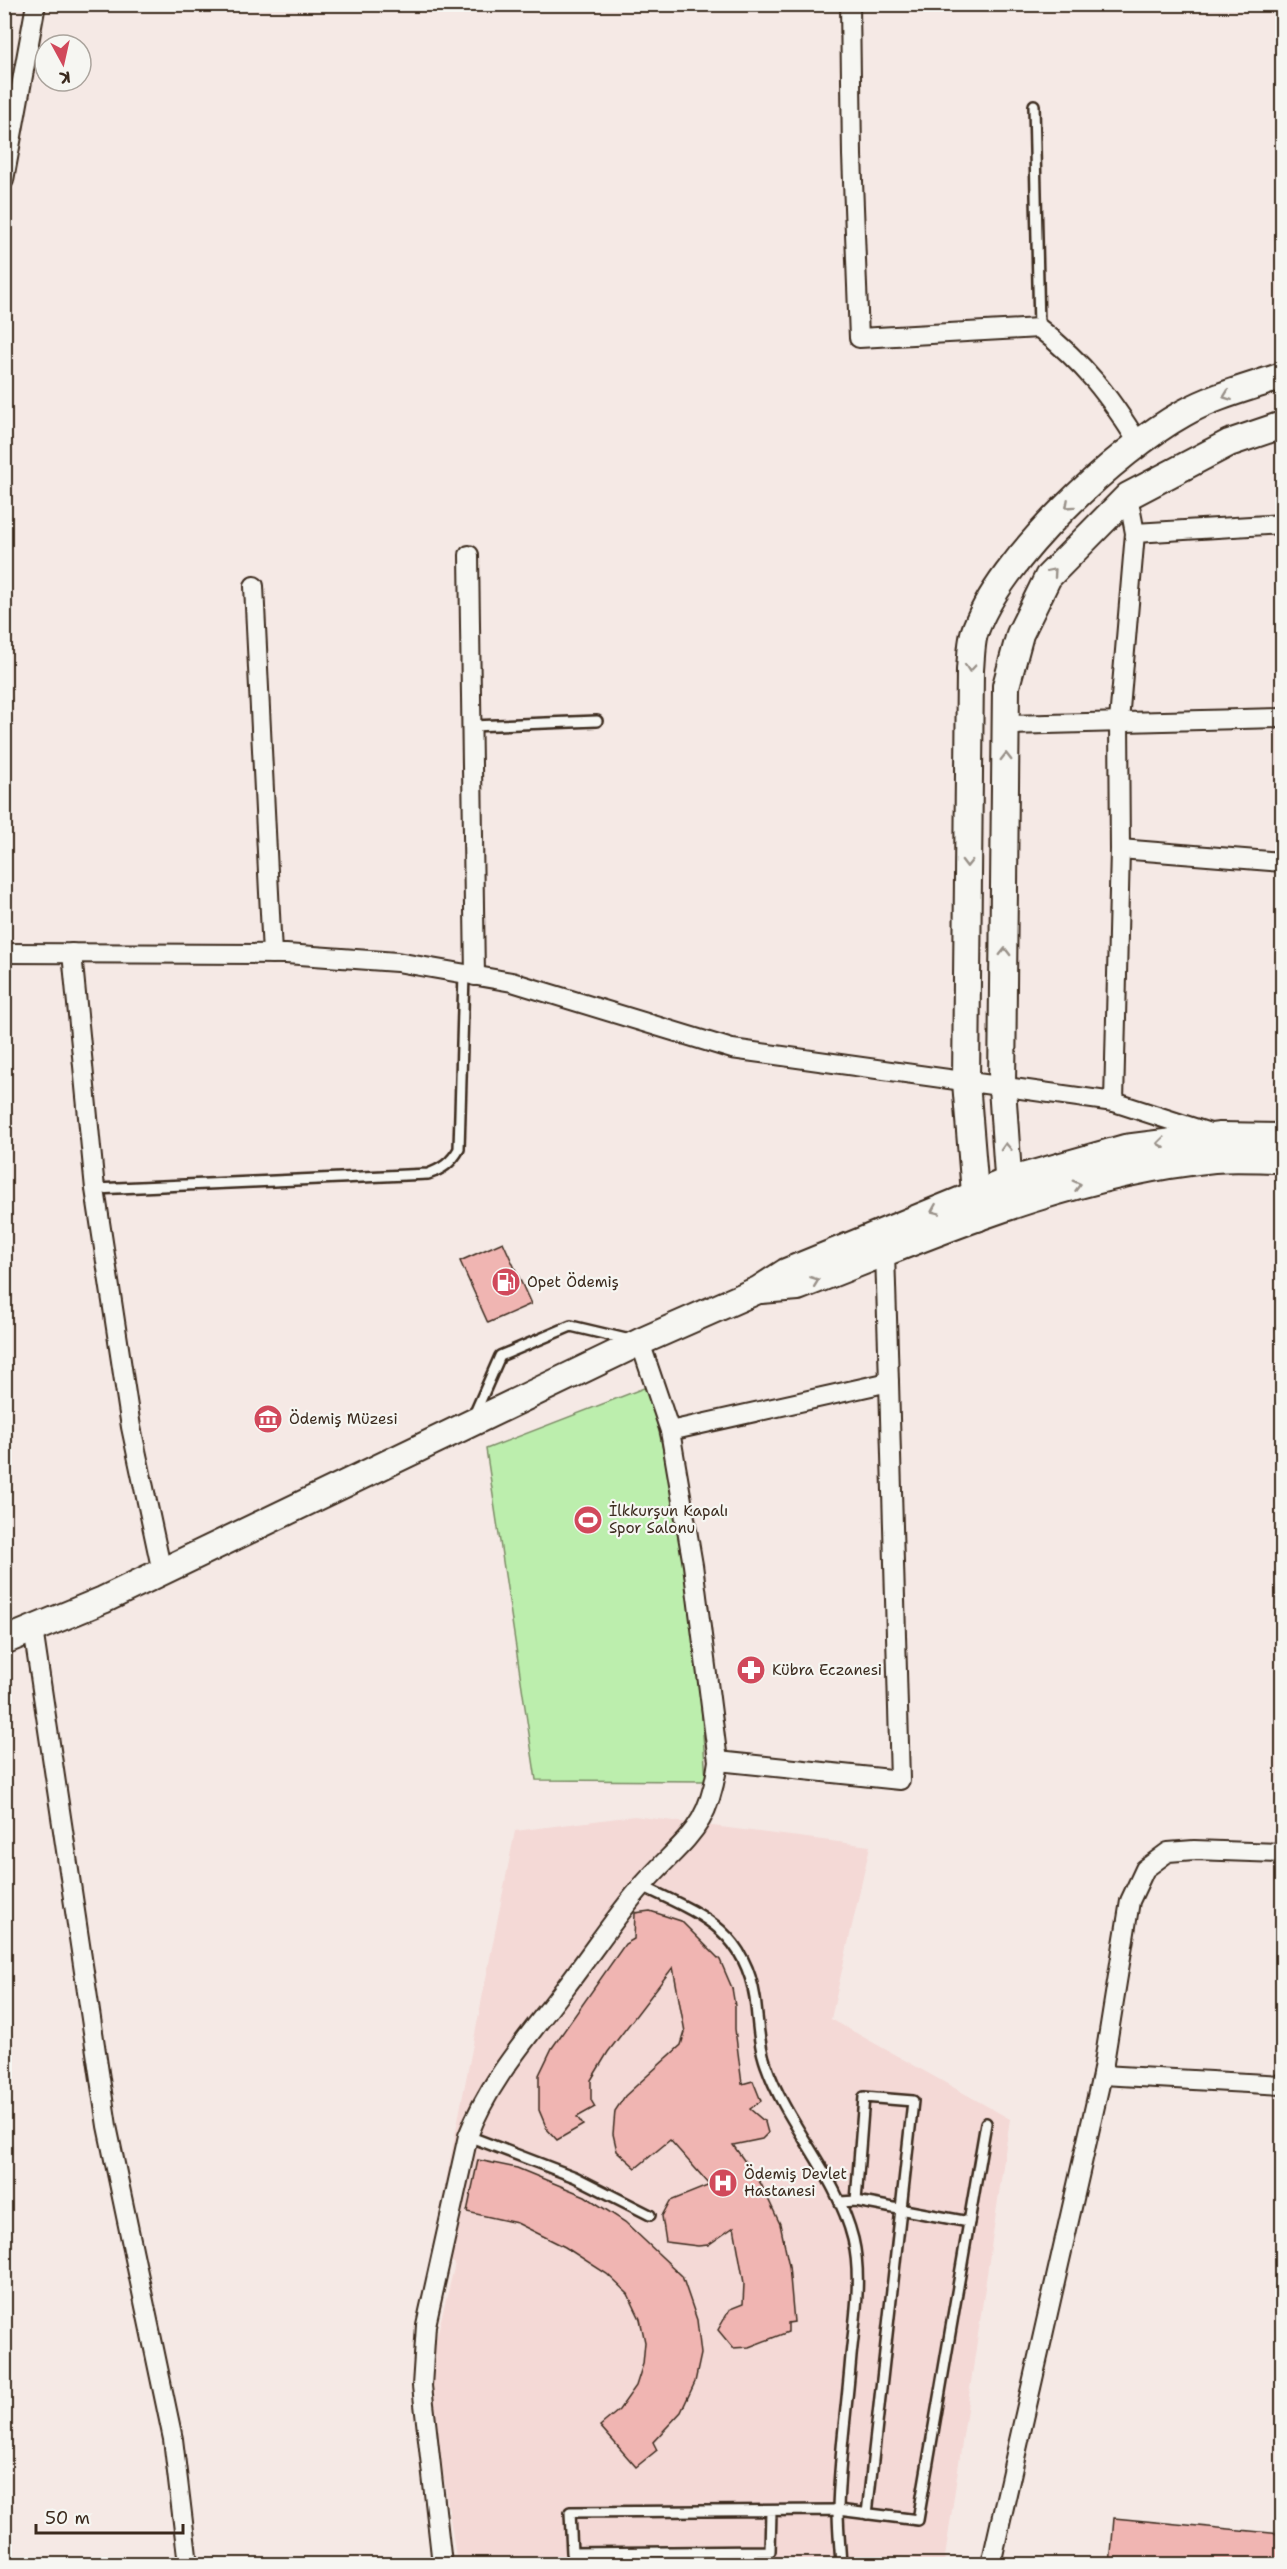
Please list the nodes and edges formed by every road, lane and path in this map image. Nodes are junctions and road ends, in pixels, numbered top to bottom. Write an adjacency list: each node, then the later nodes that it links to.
1 (36, 4): 4 (street)
2 (850, 4): 5 (street)
3 (1034, 105): 5 (lane)
4 (4, 180)
5 (1038, 328): 8 (street)
6 (1282, 376): 8 (main road, one-way to 8)
7 (1282, 425): 9 (main road)
8 (1139, 444): 25 (main road, one-way to 25)
9 (1128, 496): 11 (street); 17 (main road, one-way to 9)
10 (1282, 524): 11 (street)
11 (1135, 532): 15 (street)
12 (469, 555): 18 (street)
13 (254, 586): 23 (street)
14 (1282, 718): 15 (street)
15 (1119, 721): 17 (street); 19 (street)
16 (597, 722): 18 (lane)
17 (1006, 725): 26 (main road, one-way to 17)
18 (471, 726): 24 (street)
19 (1120, 849): 20 (street); 27 (street)
20 (1282, 862)
21 (4, 953): 22 (street)
22 (72, 953): 23 (street); 31 (street)
23 (272, 954): 24 (street)
24 (469, 975): 25 (street); 31 (lane)
25 (966, 1082): 26 (street); 33 (main road)
26 (1002, 1087): 27 (street); 32 (main road, one-way to 26)
27 (1114, 1102): 28 (street)
28 (1220, 1136): 29 (main road); 32 (main road, one-way to 32)
29 (1282, 1137)
30 (1282, 1159): 32 (main road, one-way to 30)
31 (95, 1189): 40 (street)
32 (1009, 1193): 33 (main road)
33 (976, 1206): 34 (main road); 35 (main road, one-way to 35)
34 (885, 1253): 35 (main road, one-way to 34); 37 (street)
35 (758, 1290): 36 (main road)
36 (640, 1342): 38 (main road); 38 (lane); 39 (street)
37 (889, 1382): 39 (street); 43 (street)
38 (470, 1426): 40 (main road)
39 (670, 1431): 43 (street)
40 (162, 1572): 41 (main road)
41 (33, 1629): 42 (main road); 58 (street)
42 (4, 1641)
43 (718, 1761): 45 (street)
44 (1282, 1853): 46 (street)
45 (642, 1886): 49 (street); 51 (lane)
46 (1102, 2075): 47 (street); 61 (street)
47 (1282, 2085)
48 (986, 2123): 54 (lane)
49 (468, 2136): 53 (lane); 59 (street)
50 (856, 2201): 51 (lane); 52 (lane); 52 (lane)
51 (840, 2202): 55 (lane)
52 (899, 2208): 54 (lane); 57 (lane)
53 (650, 2215)
54 (969, 2222): 57 (lane)
55 (838, 2510): 56 (lane); 57 (lane); 60 (lane)
56 (771, 2511): 56 (lane)
57 (867, 2514)
58 (188, 2565)
59 (442, 2565)
60 (841, 2565)
61 (991, 2565)

